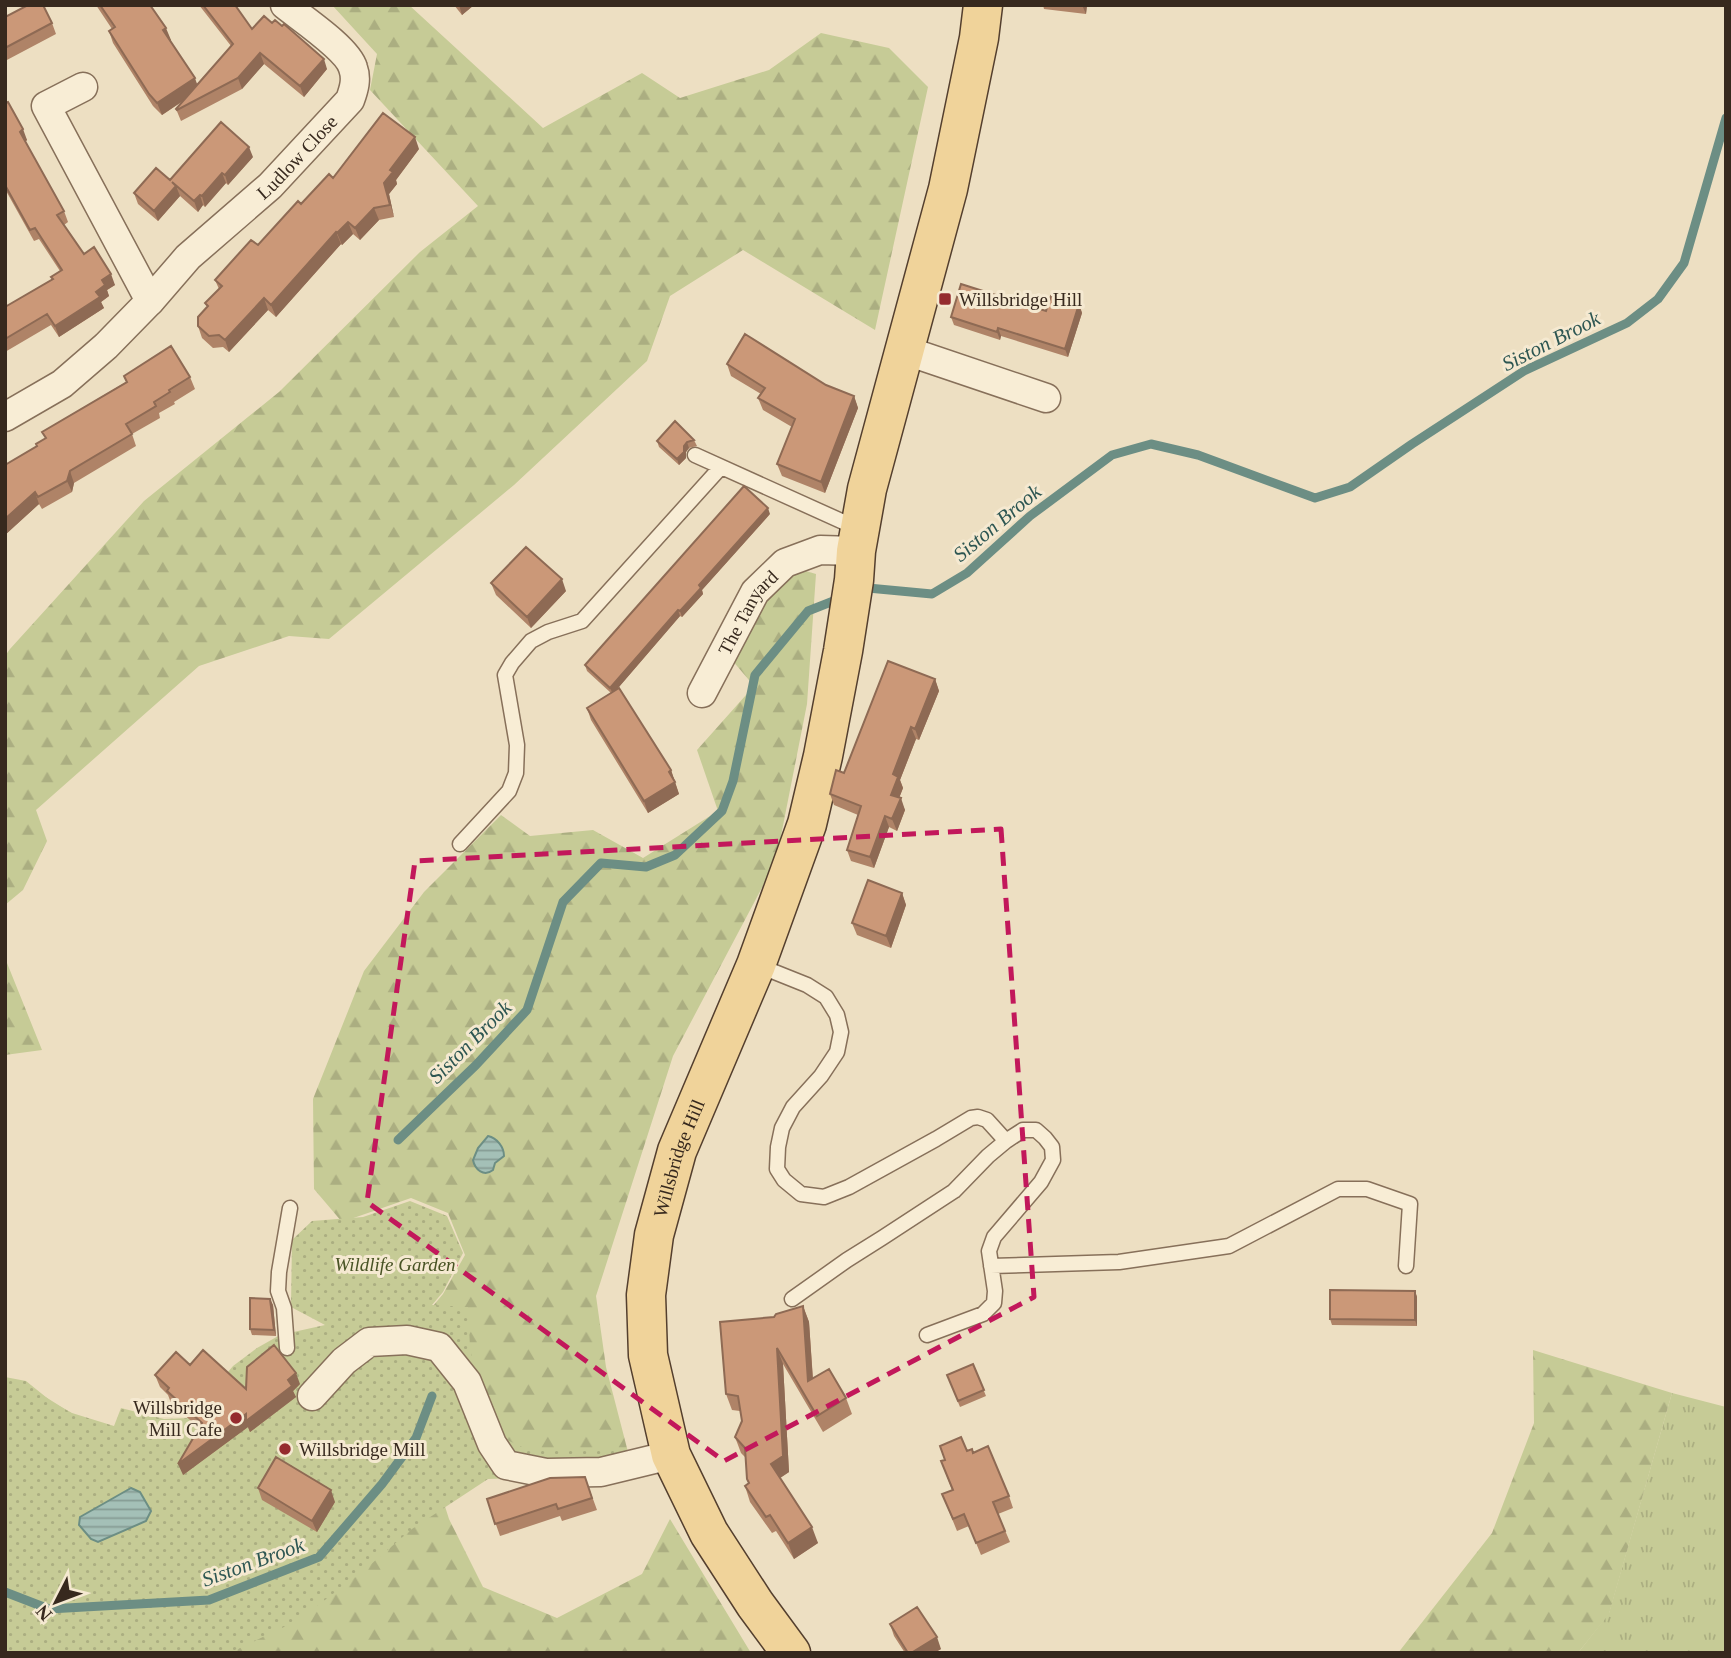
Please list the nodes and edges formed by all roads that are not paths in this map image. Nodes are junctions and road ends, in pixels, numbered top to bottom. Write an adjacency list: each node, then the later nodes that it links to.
1 (285, 5): 4 (street, Ludlow Close)
2 (983, 5): 5 (main road, Willsbridge Hill)
3 (83, 87): 4 (street)
4 (150, 301): 7 (street, Ludlow Close)
5 (904, 349): 6 (street); 10 (main road, Willsbridge Hill)
6 (1046, 398)
7 (5, 418)
8 (695, 455): 9 (lane)
9 (721, 467): 10 (lane); 12 (lane)
10 (857, 554): 11 (street, The Tanyard); 13 (main road, Willsbridge Hill)
11 (702, 693)
12 (460, 844)
13 (756, 965): 14 (lane); 22 (main road, Willsbridge Hill)
14 (1006, 1141): 16 (lane); 18 (lane)
15 (290, 1208): 20 (lane)
16 (991, 1266): 17 (lane); 19 (lane)
17 (1406, 1266)
18 (792, 1299)
19 (928, 1335)
20 (286, 1348)
21 (312, 1396): 22 (street)
22 (671, 1455): 23 (main road, Willsbridge Hill)
23 (791, 1653)

